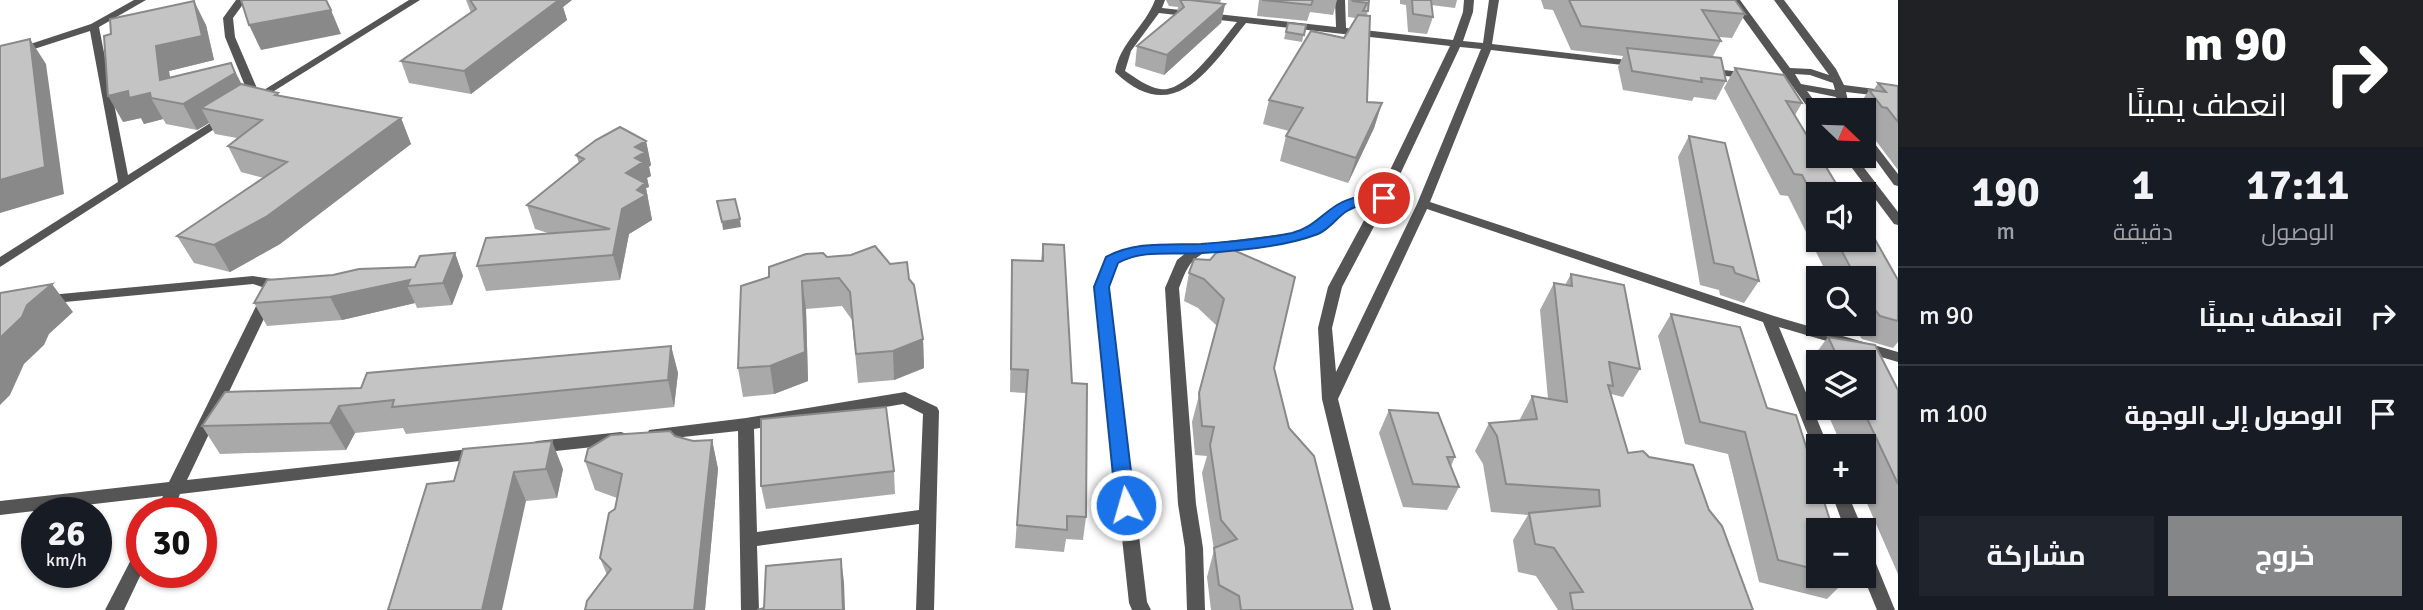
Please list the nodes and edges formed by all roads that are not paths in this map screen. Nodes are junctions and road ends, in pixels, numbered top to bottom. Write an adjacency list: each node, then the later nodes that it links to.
1 (142, 0): 11 (street)
2 (241, 0): 25 (street)
3 (1340, 0): 12 (street)
4 (1469, 0): 13 (street)
5 (1494, 0): 14 (street)
6 (1735, 0): 18 (street)
7 (1779, 0): 21 (street)
8 (411, 1): 25 (street)
9 (1159, 5): 10 (street); 10 (street)
10 (1243, 20): 12 (street)
11 (94, 26): 15 (street); 30 (street)
12 (1341, 30): 13 (street)
13 (1455, 45): 14 (street); 32 (street)
14 (1487, 48): 16 (street); 33 (street)
15 (0, 57)
16 (1654, 66)
17 (1696, 70): 19 (street)
18 (1782, 75): 20 (street); 21 (street)
19 (1765, 78)
20 (1795, 84): 21 (street); 23 (street)
21 (1839, 88): 22 (street); 24 (street)
22 (1898, 95)
23 (1806, 98)
24 (1842, 98)
25 (256, 99): 26 (street)
26 (245, 106)
27 (234, 113): 30 (street)
28 (1876, 153): 31 (street)
29 (1858, 168): 34 (street)
30 (124, 183): 36 (street)
31 (1898, 183)
32 (1384, 198): 35 (street); 40 (street)
33 (1423, 204): 38 (street); 40 (street)
34 (1898, 221)
35 (1202, 248): 55 (street); 56 (street)
36 (0, 263)
37 (27, 301): 45 (street)
38 (1769, 319): 39 (street); 42 (street)
39 (1898, 357)
40 (1330, 399): 57 (street)
41 (746, 424): 43 (street); 48 (street); 49 (street)
42 (1815, 434)
43 (519, 449)
44 (492, 452): 45 (street)
45 (176, 488): 46 (street); 47 (street)
46 (171, 497)
47 (0, 508)
48 (928, 516): 49 (street); 54 (street)
49 (748, 540): 53 (street)
50 (1876, 585): 58 (street)
51 (126, 586): 52 (street)
52 (114, 610)
53 (750, 610)
54 (925, 610)
55 (1142, 610)
56 (1196, 610)
57 (1382, 610)
58 (1886, 610)

